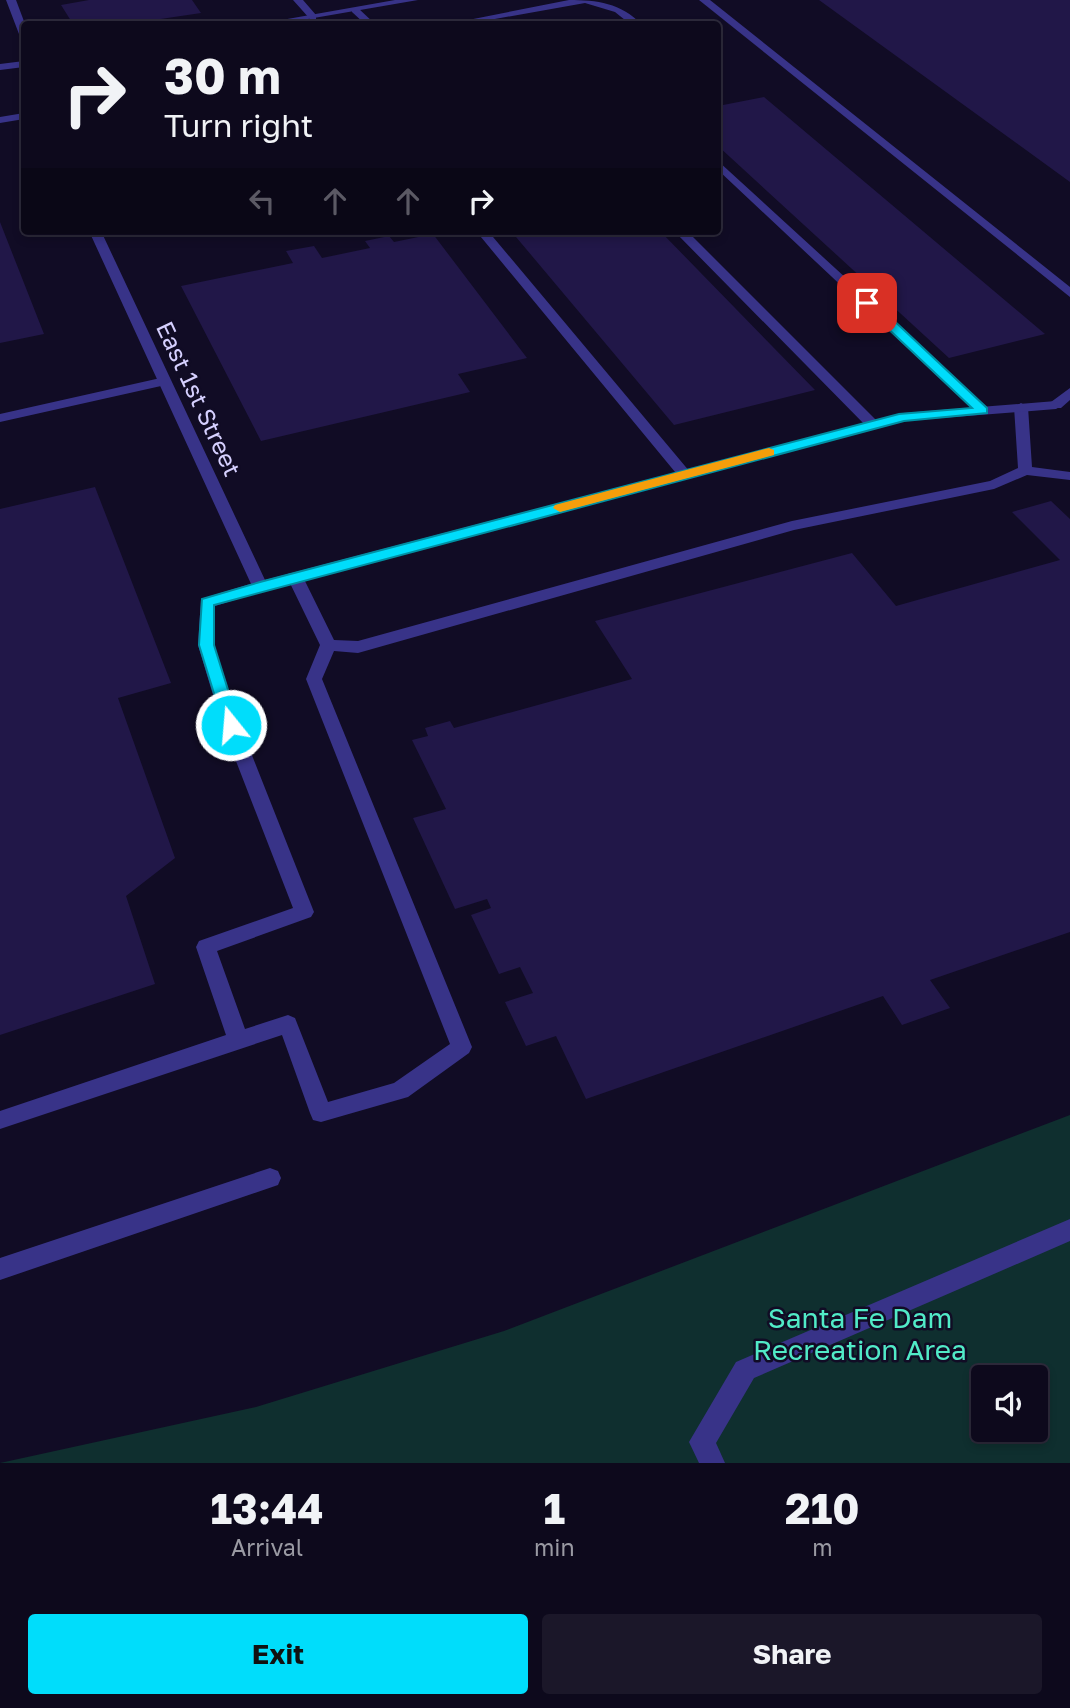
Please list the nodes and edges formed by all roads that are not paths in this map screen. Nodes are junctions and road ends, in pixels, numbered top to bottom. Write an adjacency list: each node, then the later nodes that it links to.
1 (11, 0): 12 (street)
2 (298, 0): 7 (street)
3 (413, 0): 6 (street)
4 (585, 0): 10 (street); 11 (street)
5 (704, 0): 21 (street)
6 (355, 9): 7 (street); 9 (street)
7 (313, 17): 8 (street)
8 (285, 21)
9 (367, 21)
10 (470, 21)
11 (632, 21)
12 (21, 26)
13 (21, 65): 14 (street)
14 (0, 67)
15 (21, 116): 16 (street)
16 (0, 120)
17 (721, 167): 26 (street)
18 (97, 235): 22 (street, East 1st Street)
19 (485, 235): 30 (street)
20 (684, 235): 28 (street)
21 (1070, 293)
22 (165, 381): 27 (street); 33 (street, East 1st Street)
23 (1070, 392): 24 (street)
24 (1063, 406): 25 (street)
25 (1021, 407): 26 (street); 29 (street)
26 (983, 411): 28 (street)
27 (0, 418)
28 (873, 425): 30 (street)
29 (1025, 470): 31 (street); 34 (street)
30 (685, 475): 32 (street)
31 (1070, 476)
32 (295, 577): 33 (street); 34 (street)
33 (260, 586): 35 (street)
34 (328, 645): 35 (street)
35 (238, 1040): 36 (street)
36 (0, 1120)
37 (270, 1178): 39 (street)
38 (1070, 1230): 40 (street)
39 (0, 1269)
40 (712, 1463)

